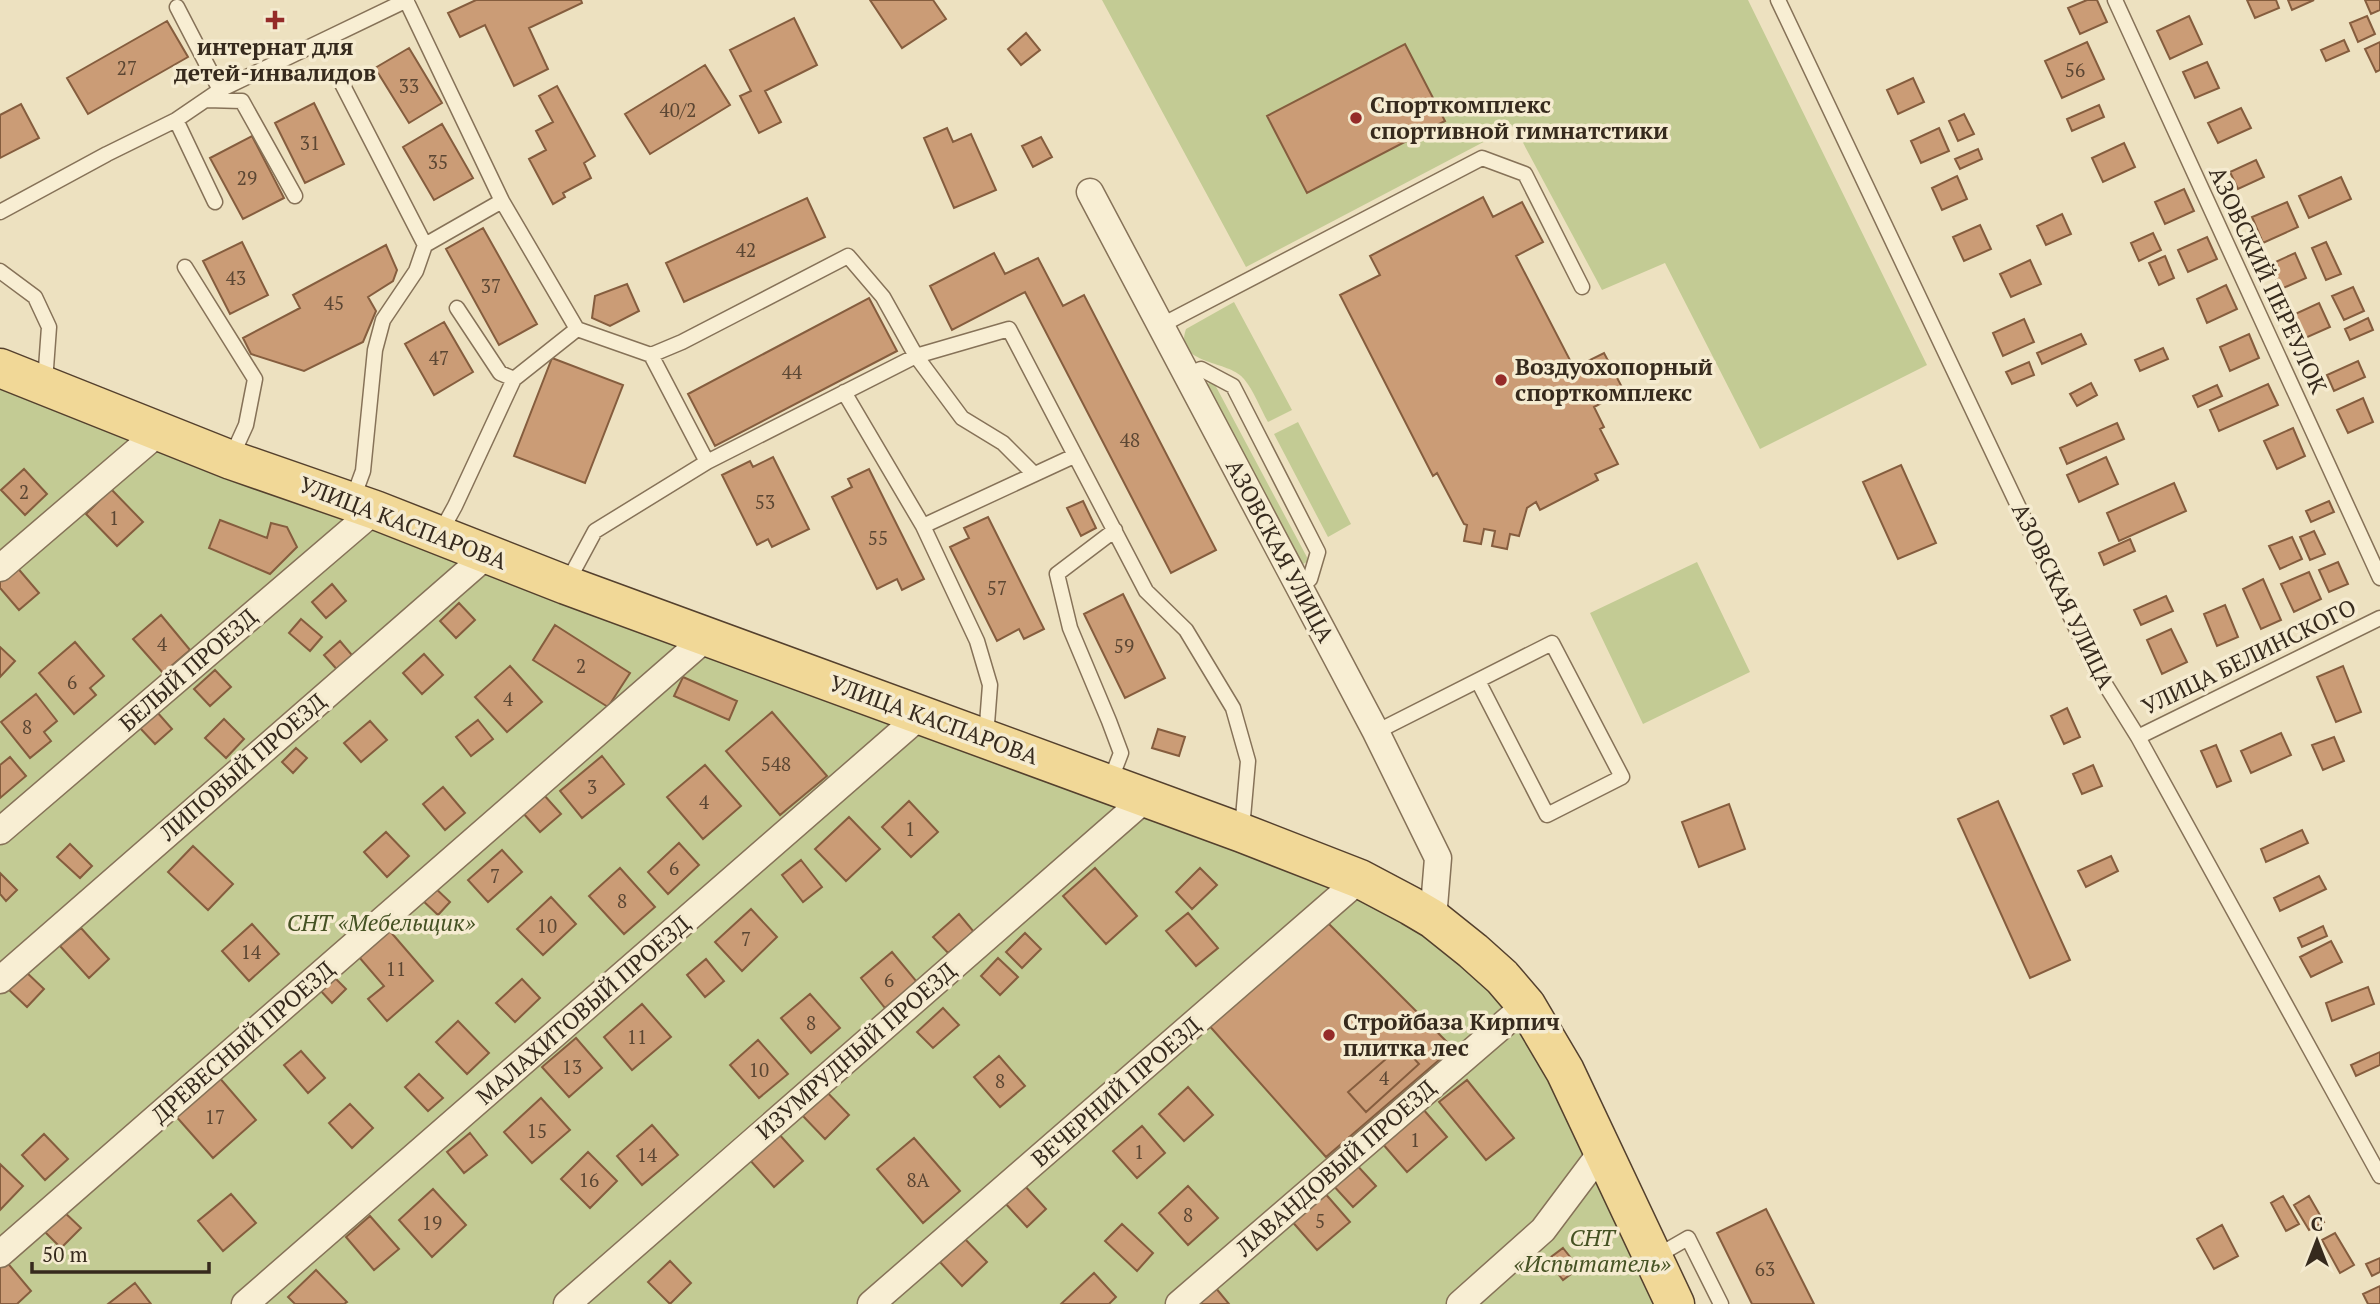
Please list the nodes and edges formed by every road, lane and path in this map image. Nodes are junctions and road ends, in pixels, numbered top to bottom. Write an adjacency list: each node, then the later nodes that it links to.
1 (407, 0): 6 (lane); 11 (lane)
2 (1778, 0): 47 (lane, АЗОВСКАЯ УЛИЦА)
3 (2115, 0): 39 (lane, АЗОВСКИЙ ПЕРЕУЛОК)
4 (177, 7): 6 (lane)
5 (338, 76): 14 (lane)
6 (220, 90): 7 (lane)
7 (207, 100): 8 (lane); 10 (lane)
8 (176, 120): 12 (lane); 13 (lane)
9 (1090, 192): 19 (street, АЗОВСКАЯ УЛИЦА)
10 (295, 196)
11 (502, 201): 14 (lane); 20 (lane)
12 (215, 202)
13 (0, 212)
14 (425, 244): 33 (lane)
15 (185, 267): 30 (lane)
16 (0, 271): 26 (lane)
17 (1582, 287): 19 (lane)
18 (457, 308): 25 (lane)
19 (1160, 326): 24 (street, АЗОВСКАЯ УЛИЦА)
20 (577, 329): 21 (lane); 25 (lane)
21 (651, 355): 22 (lane); 31 (lane)
22 (916, 356): 27 (lane); 29 (lane); 32 (lane)
23 (0, 368): 26 (main road, УЛИЦА КАСПАРОВА)
24 (1186, 375): 41 (street, АЗОВСКАЯ УЛИЦА); 41 (lane)
25 (514, 379): 36 (lane)
26 (44, 384): 28 (main road, УЛИЦА КАСПАРОВА)
27 (844, 391): 31 (lane); 34 (lane)
28 (159, 432): 30 (main road, УЛИЦА КАСПАРОВА); 38 (street)
29 (1074, 456): 32 (lane); 35 (lane)
30 (231, 460): 33 (main road, УЛИЦА КАСПАРОВА)
31 (707, 462): 40 (lane)
32 (1034, 474): 34 (lane)
33 (363, 506): 36 (main road, УЛИЦА КАСПАРОВА); 51 (street, БЕЛЫЙ ПРОЕЗД)
34 (923, 526): 48 (lane)
35 (1115, 530): 49 (lane); 52 (lane)
36 (438, 536): 37 (main road, УЛИЦА КАСПАРОВА)
37 (487, 555): 40 (main road, УЛИЦА КАСПАРОВА); 55 (street, ЛИПОВЫЙ ПРОЕЗД)
38 (0, 568)
39 (2380, 578)
40 (566, 585): 43 (main road, УЛИЦА КАСПАРОВА)
41 (1300, 588): 46 (street, АЗОВСКАЯ УЛИЦА)
42 (2380, 618): 47 (lane, УЛИЦА БЕЛИНСКОГО)
43 (707, 637): 45 (main road, УЛИЦА КАСПАРОВА); 59 (street, ДРЕВЕСНЫЙ ПРОЕЗД)
44 (1478, 681): 44 (lane); 46 (lane)
45 (921, 715): 48 (main road, УЛИЦА КАСПАРОВА); 61 (street, МАЛАХИТОВЫЙ ПРОЕЗД)
46 (1376, 732): 54 (street, АЗОВСКАЯ УЛИЦА)
47 (2138, 737): 58 (lane, АЗОВСКАЯ УЛИЦА)
48 (986, 740): 49 (main road, УЛИЦА КАСПАРОВА)
49 (1109, 783): 50 (main road, УЛИЦА КАСПАРОВА)
50 (1146, 799): 52 (main road, УЛИЦА КАСПАРОВА); 62 (street, ИЗУМРУДНЫЙ ПРОЕЗД)
51 (0, 831)
52 (1242, 833): 53 (main road, УЛИЦА КАСПАРОВА)
53 (1360, 880): 54 (main road, УЛИЦА КАСПАРОВА); 63 (street, ВЕЧЕРНИЙ ПРОЕЗД)
54 (1433, 919): 56 (main road, УЛИЦА КАСПАРОВА)
55 (0, 980)
56 (1525, 1005): 57 (main road, УЛИЦА КАСПАРОВА); 64 (street, ЛАВАНДОВЫЙ ПРОЕЗД)
57 (1603, 1150): 60 (main road, УЛИЦА КАСПАРОВА); 65 (street)
58 (2380, 1176)
59 (0, 1254)
60 (1653, 1257): 66 (main road, УЛИЦА КАСПАРОВА); 67 (lane)
61 (245, 1304)
62 (566, 1304)
63 (871, 1304)
64 (1179, 1304)
65 (1460, 1304)
66 (1675, 1304)
67 (1721, 1304)

